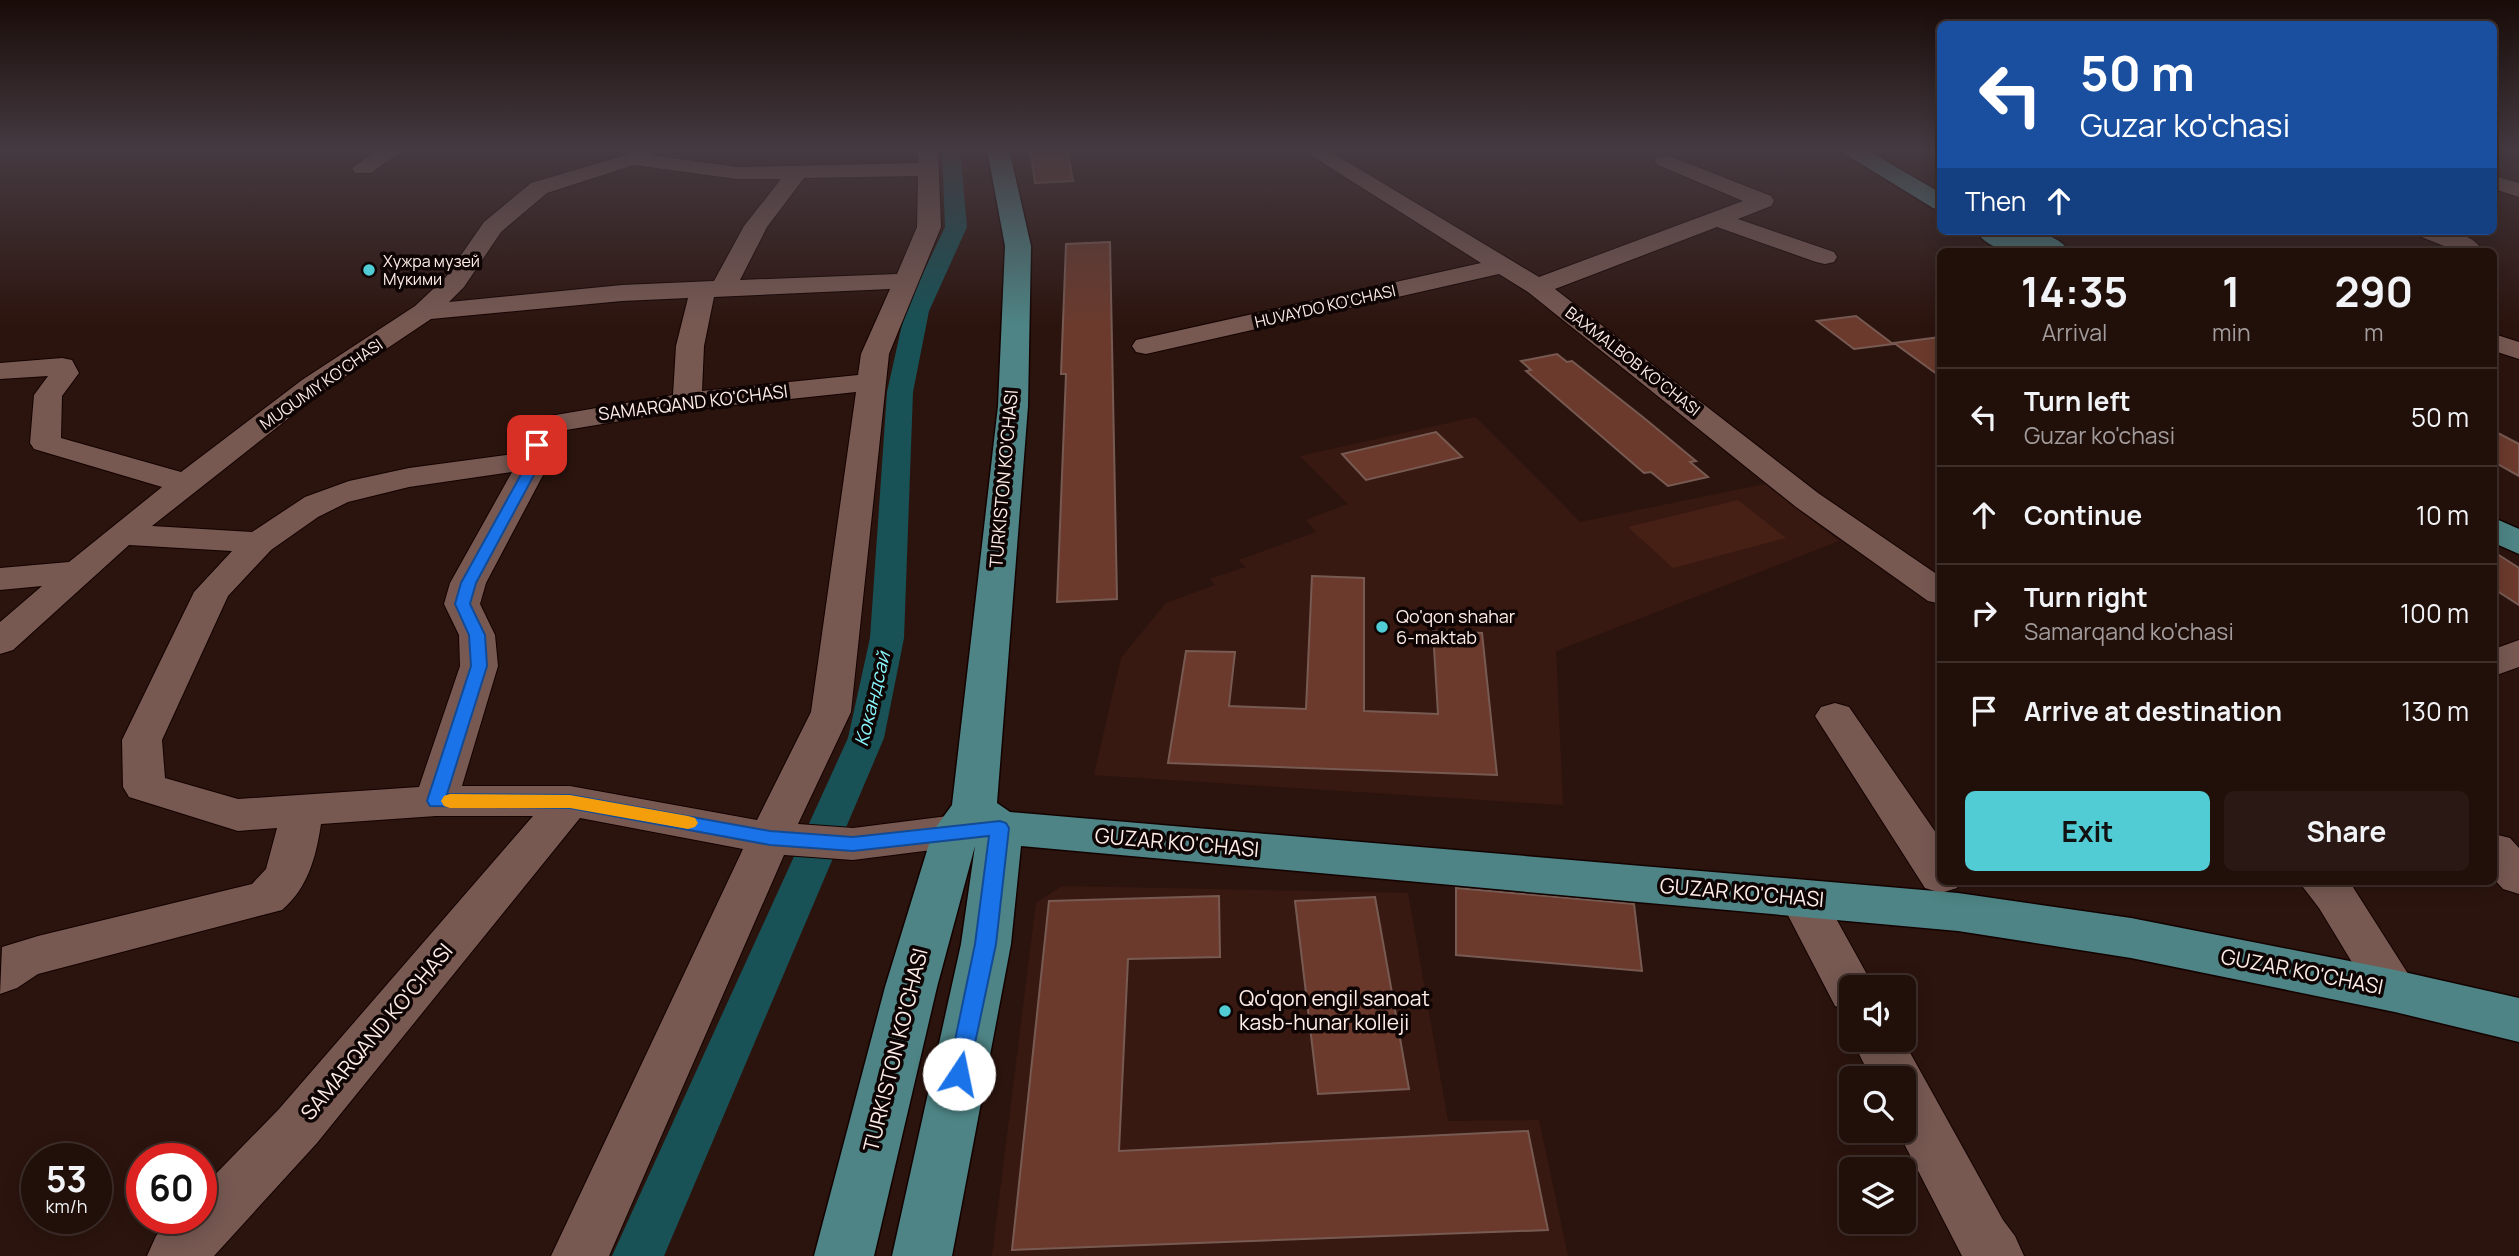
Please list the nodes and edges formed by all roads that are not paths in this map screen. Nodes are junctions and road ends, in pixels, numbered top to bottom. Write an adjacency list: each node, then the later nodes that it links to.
1 (515, 208): 19 (street, MUQUMIY KO'CHASI)
2 (770, 208): 18 (street)
3 (929, 208): 16 (street)
4 (1010, 208): 44 (main road, TURKISTON KO'CHASI)
5 (1407, 208): 15 (street, BAXMALBOB KO'CHASI)
6 (1746, 208): 7 (street)
7 (1717, 219): 14 (street); 17 (street)
8 (1995, 235): 12 (main road)
9 (2028, 235): 13 (main road)
10 (2437, 235): 11 (street)
11 (2468, 247)
12 (2017, 248)
13 (2050, 248)
14 (1825, 257)
15 (1503, 266): 17 (street, BAXMALBOB KO'CHASI); 21 (street, HUVAYDO KO'CHASI)
16 (906, 281): 18 (street); 24 (street)
17 (1537, 287): 36 (street, BAXMALBOB KO'CHASI)
18 (714, 288): 19 (street); 25 (street)
19 (424, 312): 27 (street, MUQUMIY KO'CHASI)
20 (2497, 343): 22 (street)
21 (1146, 346)
22 (2519, 351)
23 (0, 371): 27 (street)
24 (872, 382): 25 (street, SAMARQAND KO'CHASI); 45 (street)
25 (687, 401): 26 (street, SAMARQAND KO'CHASI)
26 (536, 460): 32 (street); 41 (street, SAMARQAND KO'CHASI)
27 (187, 484): 31 (street, MUQUMIY KO'CHASI)
28 (2497, 506): 29 (main road)
29 (2519, 519)
30 (2497, 531): 33 (main road)
31 (121, 534): 32 (street); 34 (street, MUQUMIY KO'CHASI)
32 (259, 543): 43 (street)
33 (2519, 544)
34 (78, 572): 35 (street); 37 (street, MUQUMIY KO'CHASI)
35 (0, 579)
36 (1937, 590)
37 (0, 642)
38 (2519, 652): 39 (street)
39 (2497, 663)
40 (1835, 716): 47 (street)
41 (436, 801): 42 (street); 43 (street)
42 (570, 801): 45 (street); 57 (street, SAMARQAND KO'CHASI)
43 (302, 811): 52 (street)
44 (976, 823): 45 (street); 51 (main road, GUZAR KO'CHASI); 59 (main road, TURKISTON KO'CHASI); 60 (main road, TURKISTON KO'CHASI)
45 (770, 838): 58 (street)
46 (2497, 853): 48 (street)
47 (1937, 873)
48 (2519, 877)
49 (2325, 885): 54 (street)
50 (1948, 890): 51 (main road, GUZAR KO'CHASI); 54 (main road, GUZAR KO'CHASI)
51 (1802, 898): 53 (street)
52 (0, 974)
53 (1843, 975)
54 (2395, 990): 55 (main road, GUZAR KO'CHASI)
55 (2519, 1020)
56 (1916, 1114): 61 (street)
57 (176, 1256)
58 (580, 1256)
59 (844, 1256)
60 (922, 1256)
61 (1995, 1256)

